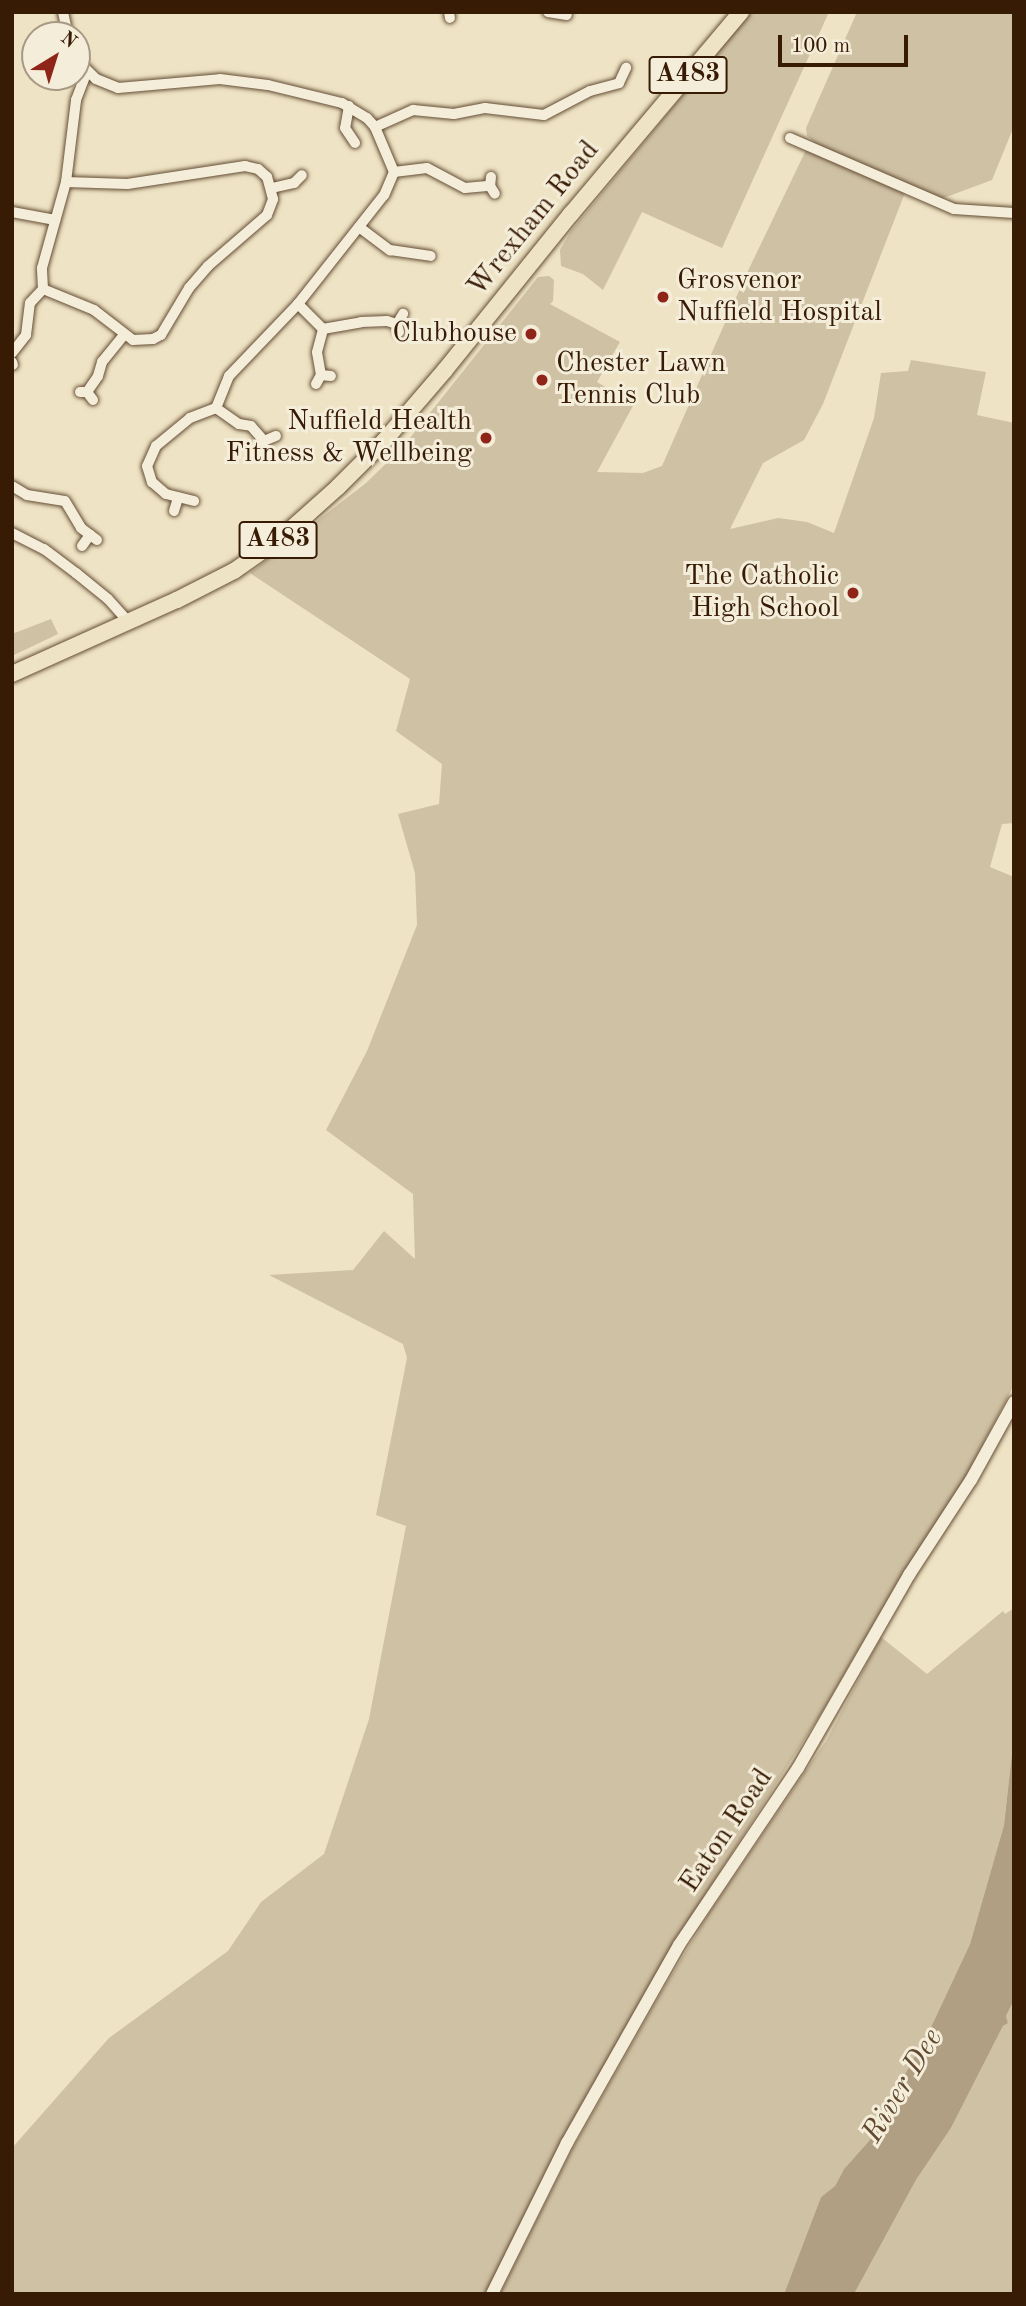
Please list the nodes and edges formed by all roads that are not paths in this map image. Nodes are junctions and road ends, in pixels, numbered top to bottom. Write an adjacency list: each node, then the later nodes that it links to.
1 (548, 12): 3 (street)
2 (741, 12): 37 (highway, Wrexham Road / A483)
3 (567, 15)
4 (626, 65): 8 (street)
5 (91, 74): 7 (street)
6 (80, 91): 13 (street)
7 (349, 106): 8 (street); 10 (street)
8 (375, 127): 11 (street)
9 (790, 138): 17 (street)
10 (355, 143)
11 (394, 172): 14 (street); 19 (street)
12 (302, 175): 15 (street)
13 (66, 183): 15 (street); 18 (street)
14 (492, 186)
15 (272, 188): 25 (street)
16 (12, 212): 18 (street)
17 (1014, 213)
18 (55, 220): 21 (street)
19 (359, 227): 20 (street); 22 (street)
20 (431, 256)
21 (43, 289): 25 (street); 26 (street)
22 (298, 304): 24 (street); 29 (street)
23 (403, 314): 24 (street)
24 (323, 329): 27 (street)
25 (124, 335): 28 (street)
26 (12, 353)
27 (323, 378)
28 (87, 395)
29 (216, 408): 30 (street); 32 (street)
30 (276, 436)
31 (12, 486): 36 (street)
32 (178, 498): 33 (street); 34 (street)
33 (194, 501)
34 (174, 511)
35 (12, 533): 37 (street)
36 (82, 546)
37 (129, 622): 38 (highway, Wrexham Road / A483)
38 (12, 674)
39 (1014, 1402): 40 (street, Eaton Road)
40 (492, 2294)

